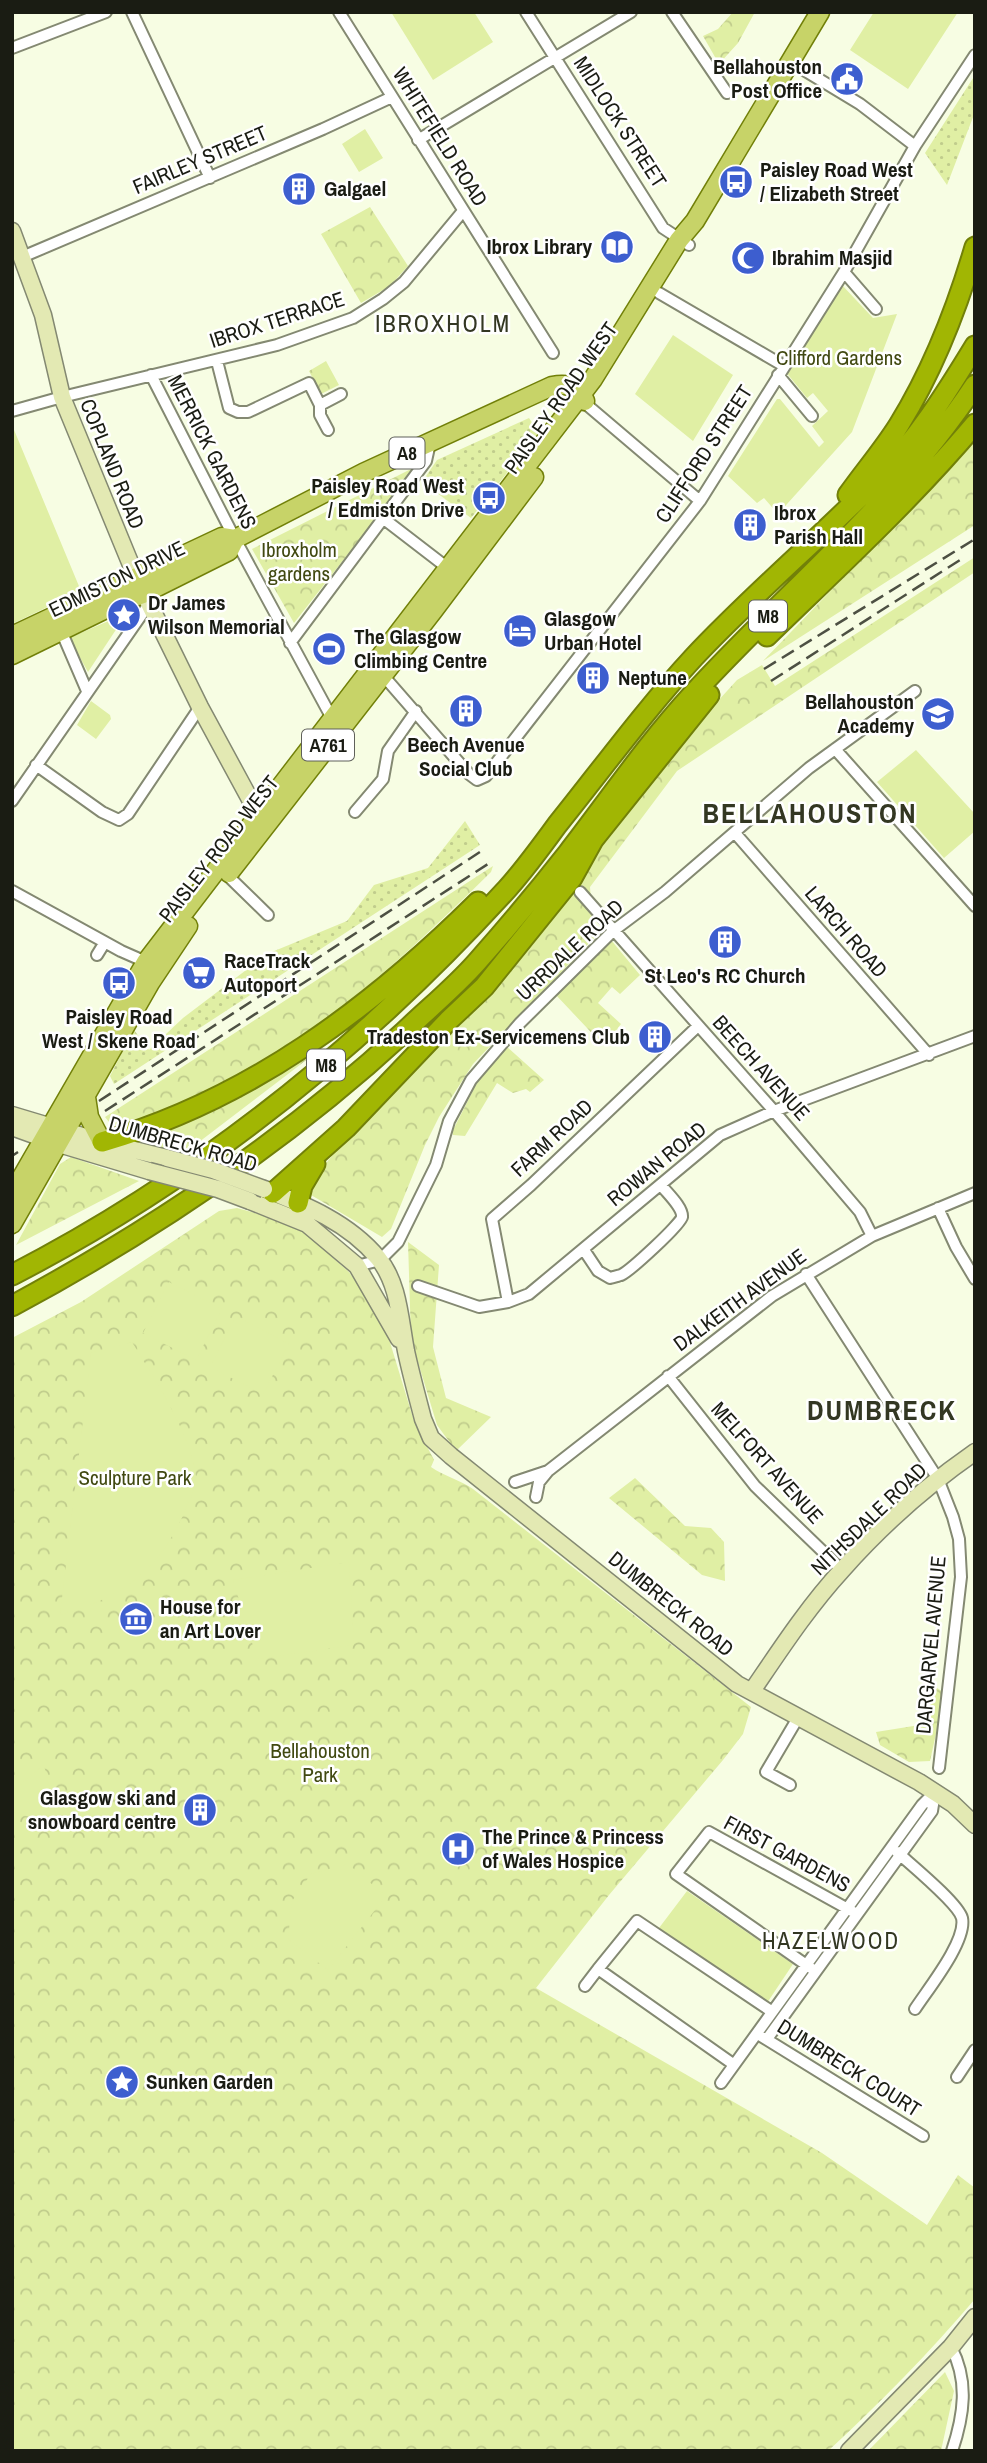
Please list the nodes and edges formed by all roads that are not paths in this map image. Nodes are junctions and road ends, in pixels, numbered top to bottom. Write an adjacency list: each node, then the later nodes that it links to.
1 (106, 12): 8 (street)
2 (132, 12): 16 (street)
3 (339, 12): 13 (street, WHITEFIELD ROAD)
4 (526, 12): 10 (street, MIDLOCK STREET)
5 (631, 12): 10 (street)
6 (672, 12): 12 (street)
7 (820, 12): 11 (main road, PAISLEY ROAD WEST)
8 (12, 48)
9 (975, 55): 15 (street, CLIFFORD STREET)
10 (555, 57): 14 (street); 19 (street, MIDLOCK STREET)
11 (789, 61): 15 (street); 19 (main road, PAISLEY ROAD WEST / A761)
12 (727, 93)
13 (392, 97): 14 (street, WHITEFIELD ROAD); 16 (street, FAIRLEY STREET)
14 (418, 140): 17 (street, WHITEFIELD ROAD)
15 (915, 146): 22 (street, CLIFFORD STREET)
16 (210, 178): 21 (street, FAIRLEY STREET)
17 (463, 211): 26 (street, WHITEFIELD ROAD); 27 (street, IBROX TERRACE)
18 (12, 231): 21 (main road, COPLAND ROAD)
19 (684, 242): 23 (main road, PAISLEY ROAD WEST / A761); 33 (main road, PAISLEY ROAD WEST / A761)
20 (975, 247): 42 (highway, M8)
21 (22, 257): 32 (main road, COPLAND ROAD)
22 (844, 272): 24 (street); 28 (street, CLIFFORD STREET)
23 (659, 293): 28 (street); 33 (main road, PAISLEY ROAD WEST / A761)
24 (876, 309)
25 (975, 346): 42 (highway, M8)
26 (553, 353)
27 (216, 361): 29 (street, IBROX TERRACE); 34 (street)
28 (781, 370): 36 (street); 40 (street, CLIFFORD STREET)
29 (150, 375): 32 (street, IBROX TERRACE); 43 (street, MERRICK GARDENS)
30 (975, 385): 73 (highway, M8)
31 (341, 394): 34 (street)
32 (62, 397): 35 (street, IBROX TERRACE); 45 (main road, COPLAND ROAD)
33 (584, 399): 39 (main road, EDMISTON DRIVE / A8); 40 (street); 44 (main road, PAISLEY ROAD WEST / A761); 50 (main road, PAISLEY ROAD WEST / A761)
34 (320, 405): 38 (street)
35 (12, 411)
36 (812, 416)
37 (975, 424): 63 (highway, M8)
38 (328, 430)
39 (430, 443): 41 (street); 43 (main road, EDMISTON DRIVE / A8)
40 (701, 501): 54 (street, CLIFFORD STREET)
41 (384, 519): 44 (street); 48 (street)
42 (819, 535): 58 (highway, M8)
43 (235, 539): 45 (main road, EDMISTON DRIVE / A8); 48 (street, MERRICK GARDENS)
44 (449, 569): 50 (main road, PAISLEY ROAD WEST / A761)
45 (143, 592): 46 (main road, EDMISTON DRIVE / A8); 51 (street); 53 (main road, COPLAND ROAD)
46 (57, 624): 47 (main road, EDMISTON DRIVE / A8); 49 (main road, EDMISTON DRIVE / A8); 51 (street)
47 (12, 636)
48 (290, 643): 55 (street, MERRICK GARDENS)
49 (12, 655)
50 (378, 671): 54 (street); 55 (main road, PAISLEY ROAD WEST / A761)
51 (87, 691): 57 (street)
52 (915, 691): 56 (street, URRDALE ROAD)
53 (200, 707): 57 (street); 61 (main road, COPLAND ROAD)
54 (416, 711): 60 (street)
55 (336, 724): 61 (main road, PAISLEY ROAD WEST / A761); 64 (main road, PAISLEY ROAD WEST / A761)
56 (835, 749): 62 (street, URRDALE ROAD); 67 (street)
57 (36, 765): 59 (street)
58 (585, 790): 81 (highway, M8); 98 (highway, M8)
59 (12, 801)
60 (355, 812)
61 (258, 814): 72 (main road, PAISLEY ROAD WEST / A761)
62 (735, 834): 69 (street, URRDALE ROAD); 76 (street, LARCH ROAD)
63 (593, 840): 73 (highway, M8); 84 (highway)
64 (227, 875): 68 (street); 77 (main road, PAISLEY ROAD WEST / A761)
65 (12, 891): 70 (street)
66 (580, 892): 69 (street, BEECH AVENUE)
67 (975, 906)
68 (268, 915)
69 (613, 931): 74 (street, BEECH AVENUE); 96 (street, URRDALE ROAD)
70 (104, 942): 71 (street); 72 (street)
71 (97, 955)
72 (146, 962): 82 (main road, PAISLEY ROAD WEST / A761)
73 (476, 963): 103 (highway, M8)
74 (698, 1026): 78 (street, BEECH AVENUE); 102 (street, FARM ROAD)
75 (975, 1036): 76 (street, ROWAN ROAD)
76 (929, 1055): 78 (street, ROWAN ROAD)
77 (86, 1097): 82 (main road, PAISLEY ROAD WEST / A761); 83 (main road)
78 (774, 1111): 87 (street, ROWAN ROAD); 94 (street, BEECH AVENUE)
79 (12, 1115): 82 (main road)
80 (12, 1126): 82 (main road)
81 (144, 1130): 83 (highway, M8); 85 (highway)
82 (55, 1135): 83 (main road, DUMBRECK ROAD); 86 (main road, DUMBRECK ROAD); 89 (main road, PAISLEY ROAD WEST / A761); 93 (main road, PAISLEY ROAD WEST / A761)
83 (102, 1142): 85 (main road, DUMBRECK ROAD)
84 (330, 1143): 90 (highway); 91 (highway)
85 (142, 1152): 86 (main road); 90 (main road, DUMBRECK ROAD, bridge)
86 (149, 1171): 90 (main road, DUMBRECK ROAD, bridge)
87 (660, 1185): 95 (street, ROWAN ROAD); 95 (street)
88 (975, 1193): 92 (street, DALKEITH AVENUE)
89 (12, 1194)
90 (262, 1197): 91 (main road, DUMBRECK ROAD); 97 (main road, DUMBRECK ROAD)
91 (298, 1203): 96 (main road, DUMBRECK ROAD)
92 (938, 1208): 94 (street, DALKEITH AVENUE); 100 (street)
93 (16, 1218)
94 (872, 1236): 99 (street, DALKEITH AVENUE)
95 (584, 1250): 102 (street, ROWAN ROAD)
96 (380, 1260): 97 (street); 104 (main road, DUMBRECK ROAD)
97 (357, 1266): 104 (main road, DUMBRECK ROAD)
98 (15, 1273)
99 (807, 1274): 105 (street, DALKEITH AVENUE); 108 (street, DARGARVEL AVENUE)
100 (975, 1279)
101 (418, 1286): 102 (street, ROWAN ROAD)
102 (508, 1302)
103 (12, 1306)
104 (407, 1354): 112 (main road, DUMBRECK ROAD)
105 (668, 1376): 107 (street, DALKEITH AVENUE); 111 (street, MELFORT AVENUE)
106 (975, 1452): 108 (main road, NITHSDALE ROAD)
107 (548, 1471): 109 (street, DALKEITH AVENUE); 110 (street, DALKEITH AVENUE)
108 (939, 1479): 111 (main road, NITHSDALE ROAD); 114 (street, DARGARVEL AVENUE)
109 (515, 1482)
110 (536, 1497)
111 (842, 1570): 112 (main road, NITHSDALE ROAD)
112 (751, 1691): 113 (main road, DUMBRECK ROAD)
113 (799, 1716): 115 (street); 116 (main road, DUMBRECK ROAD)
114 (939, 1768)
115 (790, 1785)
116 (935, 1792): 117 (main road, DUMBRECK ROAD); 118 (street)
117 (975, 1825)
118 (896, 1851): 119 (street); 124 (street)
119 (853, 1911): 120 (street); 120 (street, FIRST GARDENS); 122 (street)
120 (805, 1965): 122 (street); 125 (street)
121 (598, 1969): 123 (street); 125 (street); 129 (street)
122 (815, 1972): 127 (street)
123 (585, 1986)
124 (915, 2009)
125 (771, 2011): 126 (street)
126 (755, 2033): 127 (street, DUMBRECK COURT); 129 (street)
127 (767, 2039): 132 (street, DUMBRECK COURT)
128 (975, 2050): 130 (street)
129 (733, 2064): 131 (street)
130 (957, 2077)
131 (721, 2083)
132 (923, 2136)
133 (975, 2317): 134 (main road)
134 (951, 2347): 135 (main road); 136 (street)
135 (849, 2451)
136 (952, 2451)

